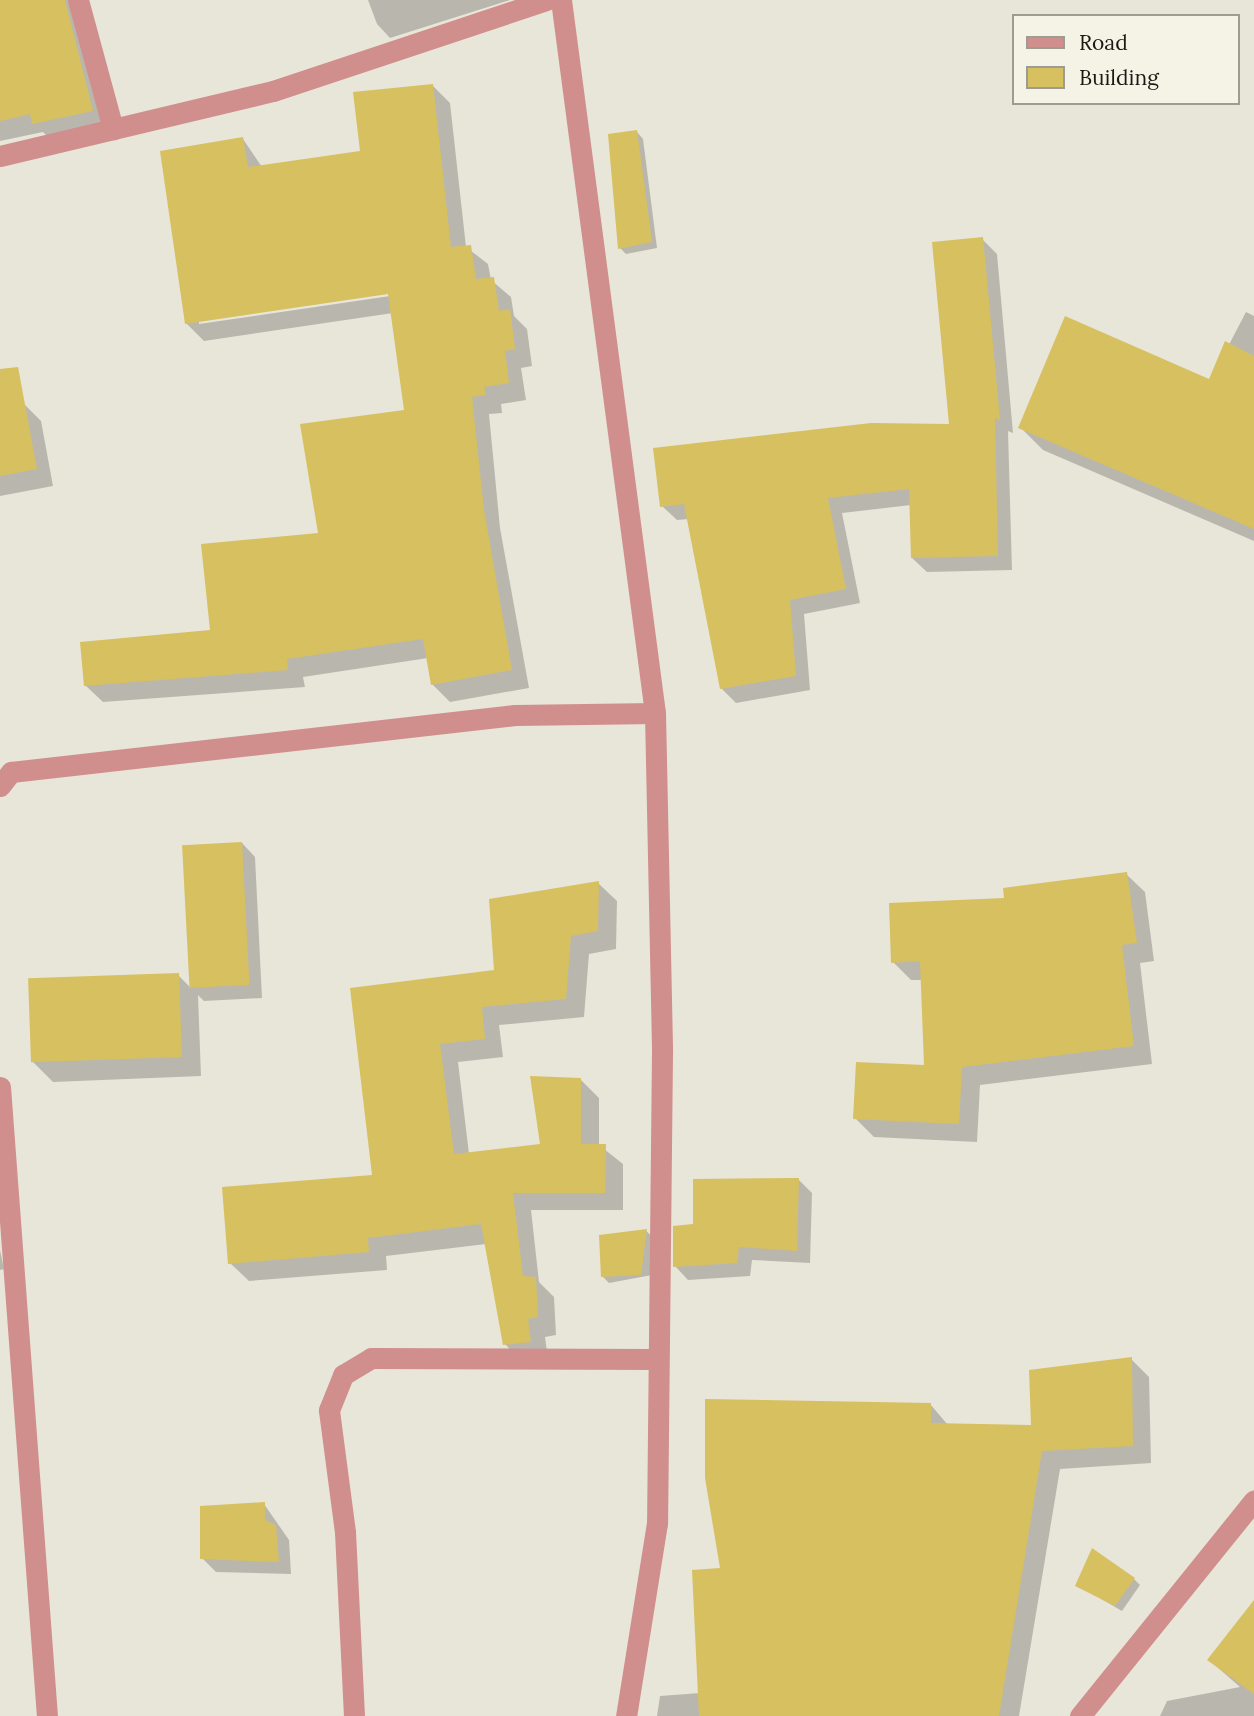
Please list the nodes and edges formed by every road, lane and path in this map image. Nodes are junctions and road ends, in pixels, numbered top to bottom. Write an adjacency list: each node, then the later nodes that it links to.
1 (78, 0): 4 (street)
2 (546, 0): 4 (street)
3 (561, 0): 6 (street)
4 (113, 129): 5 (street)
5 (0, 156)
6 (655, 713): 7 (street); 9 (street)
7 (0, 786)
8 (0, 1087): 11 (street)
9 (656, 1359): 12 (street); 13 (street)
10 (1254, 1500): 14 (street)
11 (47, 1716)
12 (354, 1716)
13 (626, 1716)
14 (1080, 1716)

